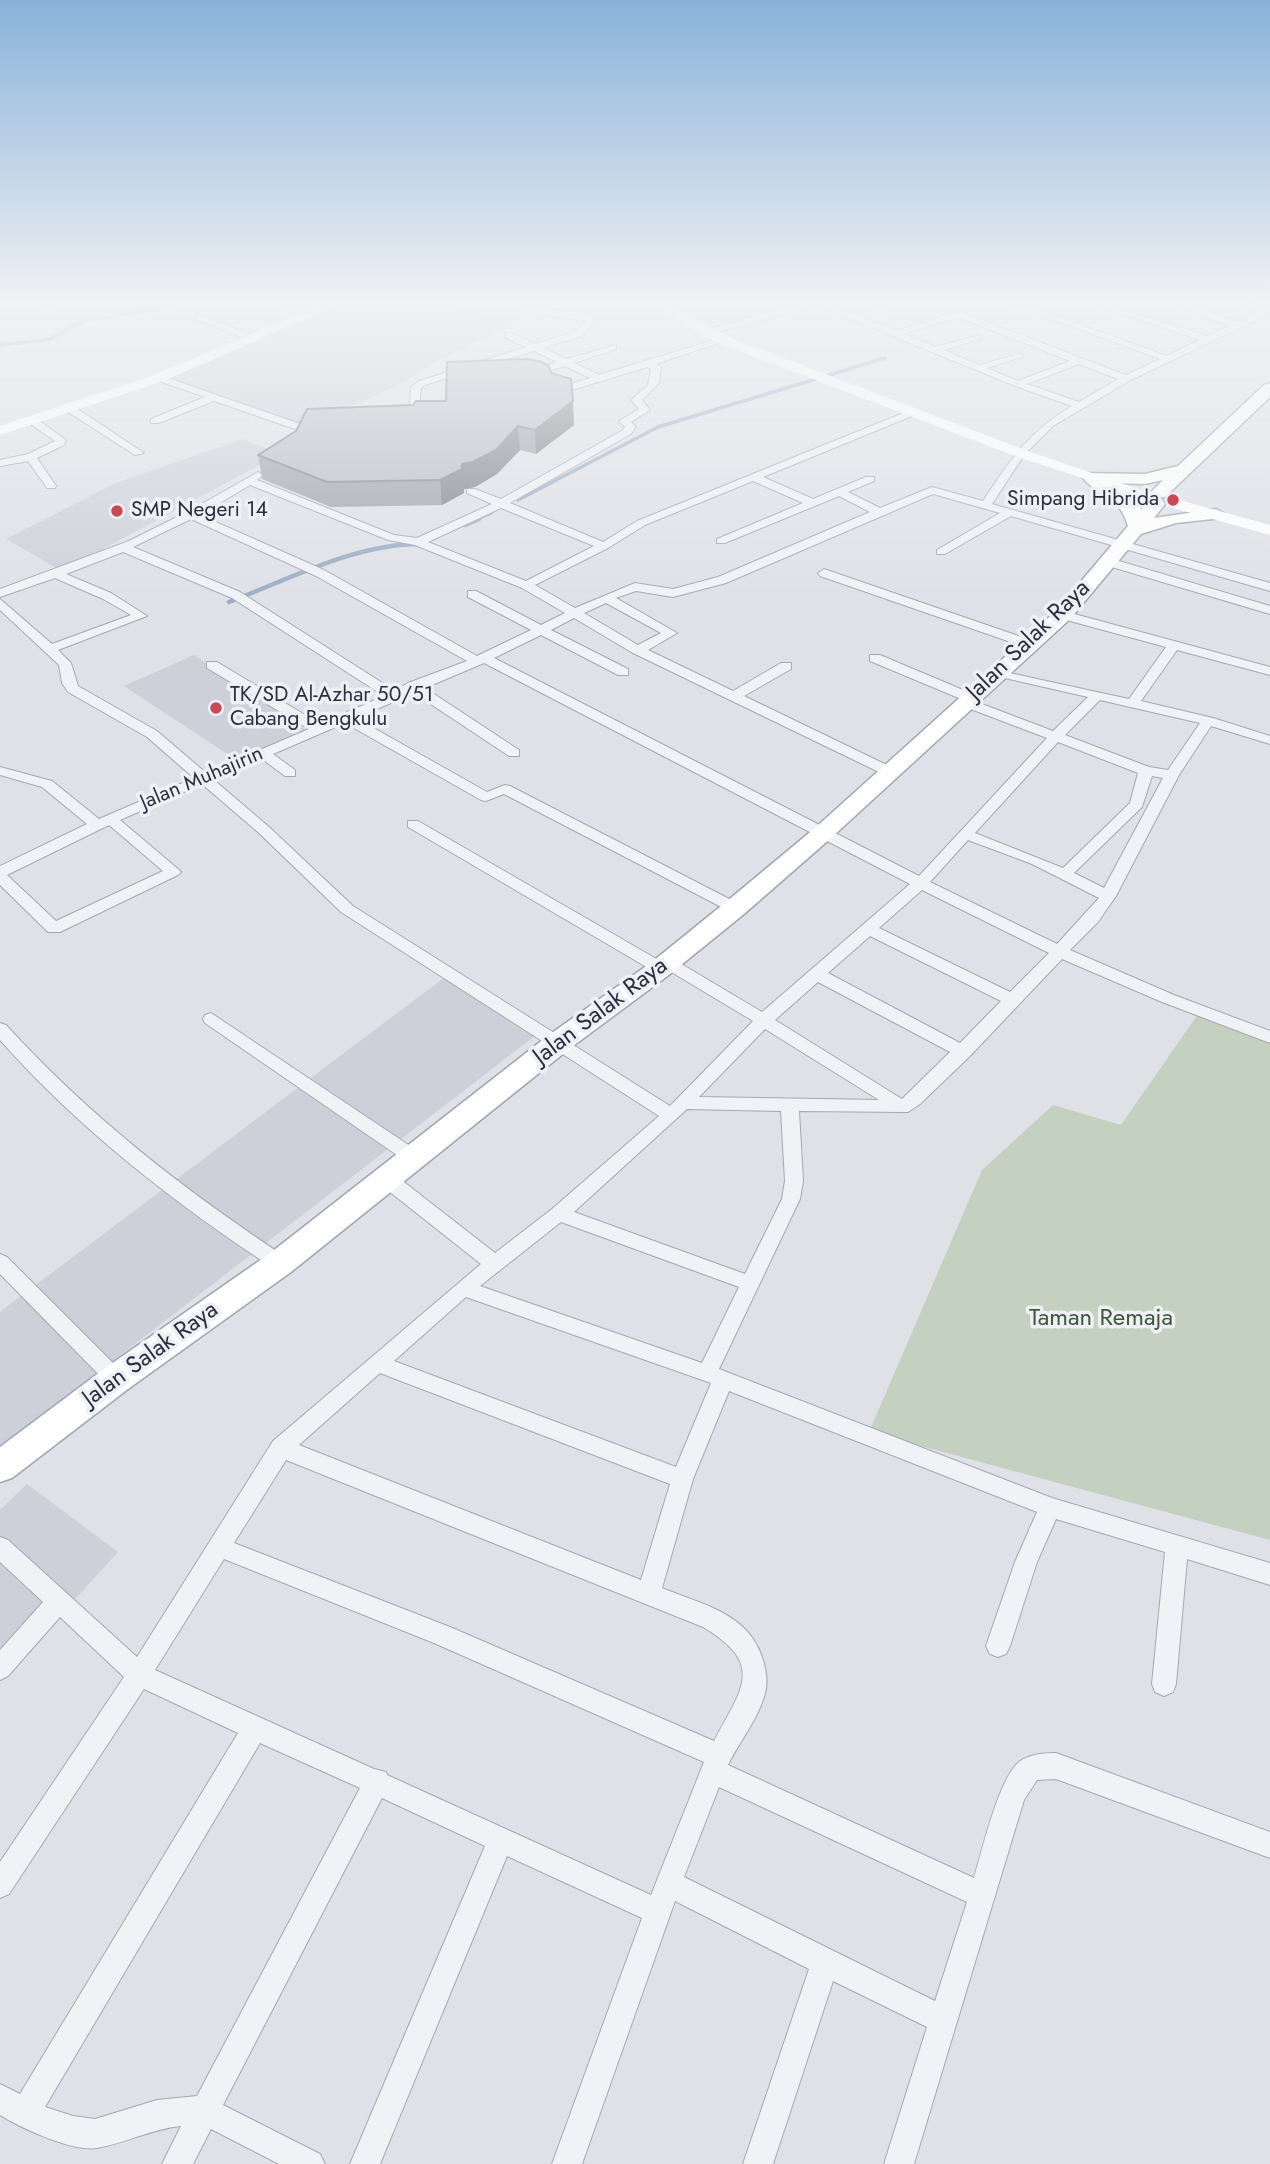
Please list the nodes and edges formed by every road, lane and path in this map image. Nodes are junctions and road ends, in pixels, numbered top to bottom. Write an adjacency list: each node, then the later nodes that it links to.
1 (87, 402): 12 (street)
2 (202, 402): 15 (street)
3 (228, 402): 18 (street)
4 (416, 402): 16 (street)
5 (638, 402): 35 (street)
6 (887, 402): 13 (street)
7 (1069, 402): 10 (street)
8 (1084, 402): 10 (street)
9 (1256, 402): 26 (main road)
10 (1078, 405): 22 (street)
11 (1270, 406): 26 (main road)
12 (69, 408): 14 (street); 20 (street)
13 (913, 412): 22 (street); 28 (street)
14 (33, 421): 19 (street); 23 (street)
15 (155, 421)
16 (406, 424)
17 (312, 426): 18 (street)
18 (299, 427): 21 (street)
19 (0, 431)
20 (139, 453)
21 (291, 453)
22 (1020, 453): 27 (street); 37 (street)
23 (31, 457): 24 (street); 31 (street)
24 (0, 463)
25 (270, 467): 30 (street)
26 (1189, 471): 27 (main road); 34 (main road, Jalan Salak Raya); 41 (main road)
27 (1088, 476): 34 (street); 43 (main road)
28 (753, 477): 36 (street); 46 (street)
29 (870, 479): 33 (street)
30 (248, 481): 40 (street); 45 (street)
31 (51, 486)
32 (471, 491): 35 (street)
33 (840, 492): 36 (street); 38 (street)
34 (1160, 498): 41 (street); 43 (main road, Jalan Salak Raya)
35 (502, 503): 45 (street); 46 (street)
36 (813, 503): 44 (street)
37 (985, 506): 38 (street, Jalan Muhajirin); 39 (street, Jalan Muhajirin)
38 (878, 512): 56 (street, Jalan Muhajirin)
39 (1008, 513): 43 (street, Jalan Muhajirin); 48 (street)
40 (189, 514): 47 (street); 67 (street)
41 (1218, 515): 42 (street); 43 (main road)
42 (1270, 530)
43 (1133, 533): 49 (main road, Jalan Salak Raya); 53 (street, Jalan Muhajirin)
44 (721, 541)
45 (423, 544): 52 (street)
46 (604, 546): 52 (street)
47 (122, 547): 51 (street); 74 (street)
48 (941, 552)
49 (1109, 562): 58 (street); 60 (main road, Jalan Salak Raya)
50 (824, 573): 62 (street)
51 (57, 575): 54 (street); 64 (street)
52 (526, 585): 59 (street)
53 (1270, 587)
54 (0, 593)
55 (472, 594): 61 (street)
56 (606, 598): 59 (street, Jalan Muhajirin); 65 (street)
57 (0, 603): 64 (street)
58 (1270, 610)
59 (575, 615): 61 (street, Jalan Muhajirin); 65 (street)
60 (1063, 615): 62 (main road, Jalan Salak Raya); 63 (street)
61 (541, 630): 67 (street, Jalan Muhajirin); 70 (street)
62 (1032, 645): 72 (main road, Jalan Salak Raya)
63 (1173, 646): 71 (street); 78 (street)
64 (52, 648): 91 (street)
65 (638, 650): 75 (street)
66 (876, 658): 77 (street)
67 (479, 659): 73 (street, Jalan Muhajirin); 94 (street)
68 (212, 665): 81 (street)
69 (786, 666): 75 (street)
70 (623, 671)
71 (1270, 671)
72 (1001, 673): 76 (street); 77 (main road, Jalan Salak Raya)
73 (413, 686): 74 (street, Jalan Muhajirin); 85 (street)
74 (393, 695): 79 (street, Jalan Muhajirin)
75 (734, 696): 87 (street)
76 (1097, 696): 78 (street); 82 (street)
77 (967, 700): 82 (street); 87 (main road, Jalan Salak Raya)
78 (1132, 704): 80 (street)
79 (344, 718): 81 (street, Jalan Muhajirin); 100 (street)
80 (1208, 721): 83 (street); 90 (street)
81 (319, 729): 84 (street, Jalan Muhajirin)
82 (1054, 738): 88 (street); 95 (street)
83 (1270, 740)
84 (263, 753): 89 (street); 91 (street, Jalan Muhajirin)
85 (514, 753)
86 (0, 771): 92 (street)
87 (888, 771): 94 (main road, Jalan Salak Raya)
88 (1146, 771): 90 (street); 97 (street)
89 (290, 773)
90 (1171, 775): 99 (street)
91 (204, 778): 92 (street, Jalan Muhajirin); 110 (street)
92 (104, 822): 96 (street, Jalan Muhajirin); 96 (street)
93 (413, 824): 103 (street)
94 (823, 833): 98 (street); 100 (main road, Jalan Salak Raya)
95 (968, 835): 97 (street); 98 (street)
96 (0, 874)
97 (1065, 874): 99 (street)
98 (922, 882): 101 (street); 102 (street)
99 (1108, 896): 102 (street)
100 (735, 908): 103 (main road, Jalan Salak Raya)
101 (869, 929): 104 (street); 105 (street)
102 (1061, 951): 105 (street); 109 (street)
103 (664, 965): 107 (street); 110 (main road, Jalan Salak Raya)
104 (818, 975): 107 (street); 111 (street)
105 (1014, 1001): 111 (street)
106 (211, 1019): 115 (street)
107 (764, 1020): 113 (street); 114 (street)
108 (0, 1029): 119 (street)
109 (1270, 1037)
110 (559, 1042): 114 (street); 115 (main road, Jalan Salak Raya)
111 (964, 1052): 113 (street)
112 (790, 1104): 113 (street); 114 (street); 121 (street)
113 (902, 1107)
114 (677, 1109): 117 (street)
115 (413, 1157): 116 (main road, Jalan Salak Raya)
116 (388, 1180): 119 (main road, Jalan Salak Raya); 120 (street)
117 (559, 1214): 120 (street); 121 (street)
118 (0, 1262): 125 (street)
119 (280, 1263): 125 (main road, Jalan Salak Raya)
120 (495, 1264): 122 (street)
121 (752, 1284): 124 (street)
122 (463, 1288): 123 (street); 124 (street)
123 (379, 1364): 126 (street); 128 (street)
124 (715, 1376): 128 (street); 129 (street)
125 (117, 1379): 127 (main road, Jalan Salak Raya)
126 (281, 1448): 131 (street); 134 (street)
127 (0, 1467)
128 (682, 1479): 134 (street)
129 (1050, 1507): 132 (street); 136 (street)
130 (0, 1547): 135 (street)
131 (219, 1547): 138 (street); 141 (street)
132 (1177, 1547): 133 (street); 139 (street)
133 (1270, 1574)
134 (649, 1592): 141 (street)
135 (60, 1600): 137 (street); 138 (street)
136 (998, 1646)
137 (0, 1668)
138 (139, 1675): 140 (street); 146 (street)
139 (1164, 1684)
140 (254, 1728): 142 (street); 153 (street)
141 (717, 1764): 145 (street); 147 (street)
142 (377, 1781): 143 (street); 152 (street)
143 (501, 1838): 148 (street); 156 (street)
144 (1270, 1844): 147 (street)
145 (668, 1883): 148 (street); 149 (street)
146 (0, 1885)
147 (979, 1894): 150 (street)
148 (659, 1912): 157 (street)
149 (825, 1964): 150 (street); 158 (street)
150 (944, 2020): 159 (street)
151 (0, 2098): 153 (street)
152 (203, 2110): 153 (street); 154 (street); 155 (street)
153 (25, 2114)
154 (177, 2164)
155 (310, 2164)
156 (365, 2164)
157 (568, 2164)
158 (758, 2164)
159 (899, 2164)

